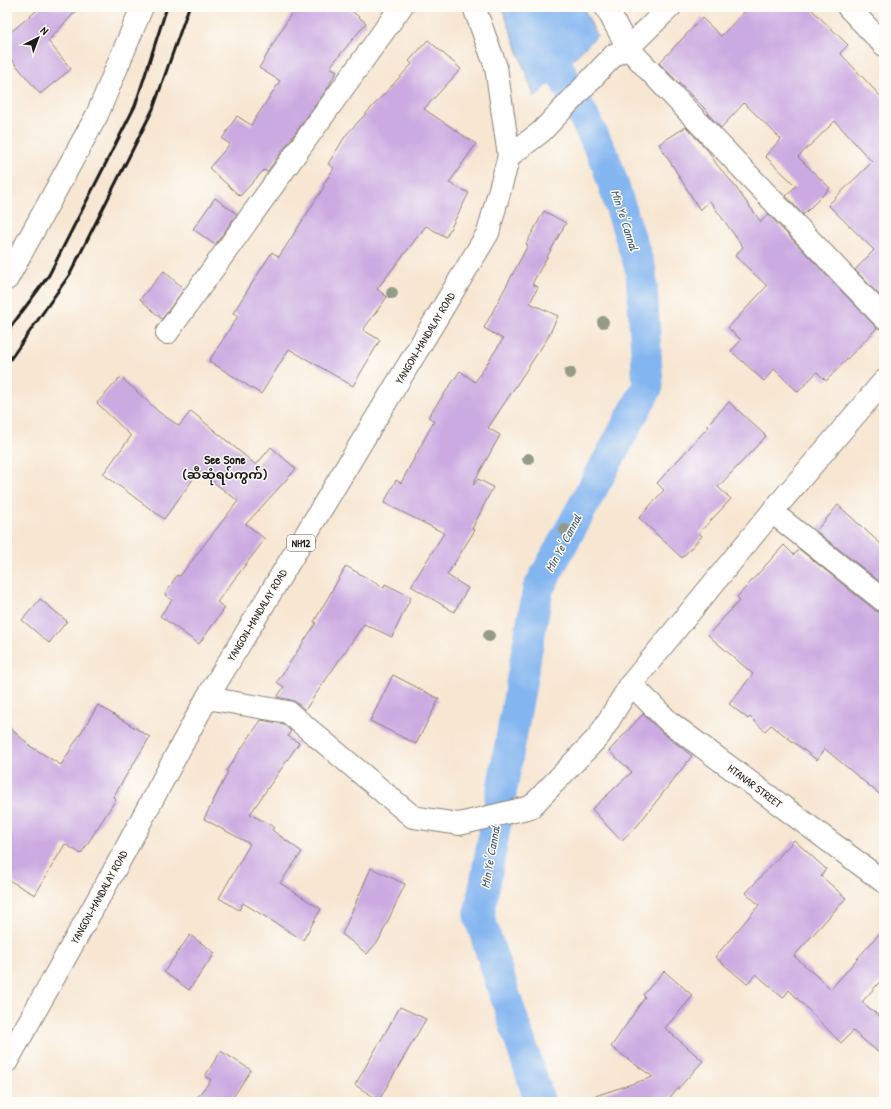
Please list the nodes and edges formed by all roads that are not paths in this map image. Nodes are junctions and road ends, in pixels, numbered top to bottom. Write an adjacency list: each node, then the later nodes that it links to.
1 (142, 7): 10 (main road)
2 (401, 7): 12 (main road)
3 (474, 7): 9 (main road, YANGON-MANDALAY ROAD / NH12)
4 (606, 7): 8 (main road)
5 (670, 7): 8 (main road)
6 (848, 7): 7 (main road)
7 (884, 45)
8 (621, 52): 9 (main road); 11 (main road)
9 (509, 156): 17 (main road, YANGON-MANDALAY ROAD / NH12)
10 (7, 279)
11 (884, 318)
12 (167, 333)
13 (884, 382): 14 (main road)
14 (772, 512): 15 (main road); 16 (main road)
15 (884, 601)
16 (631, 684): 17 (main road); 18 (main road, HTANAR STREET)
17 (207, 698): 19 (main road, YANGON-MANDALAY ROAD / NH12)
18 (884, 882)
19 (7, 1062)

